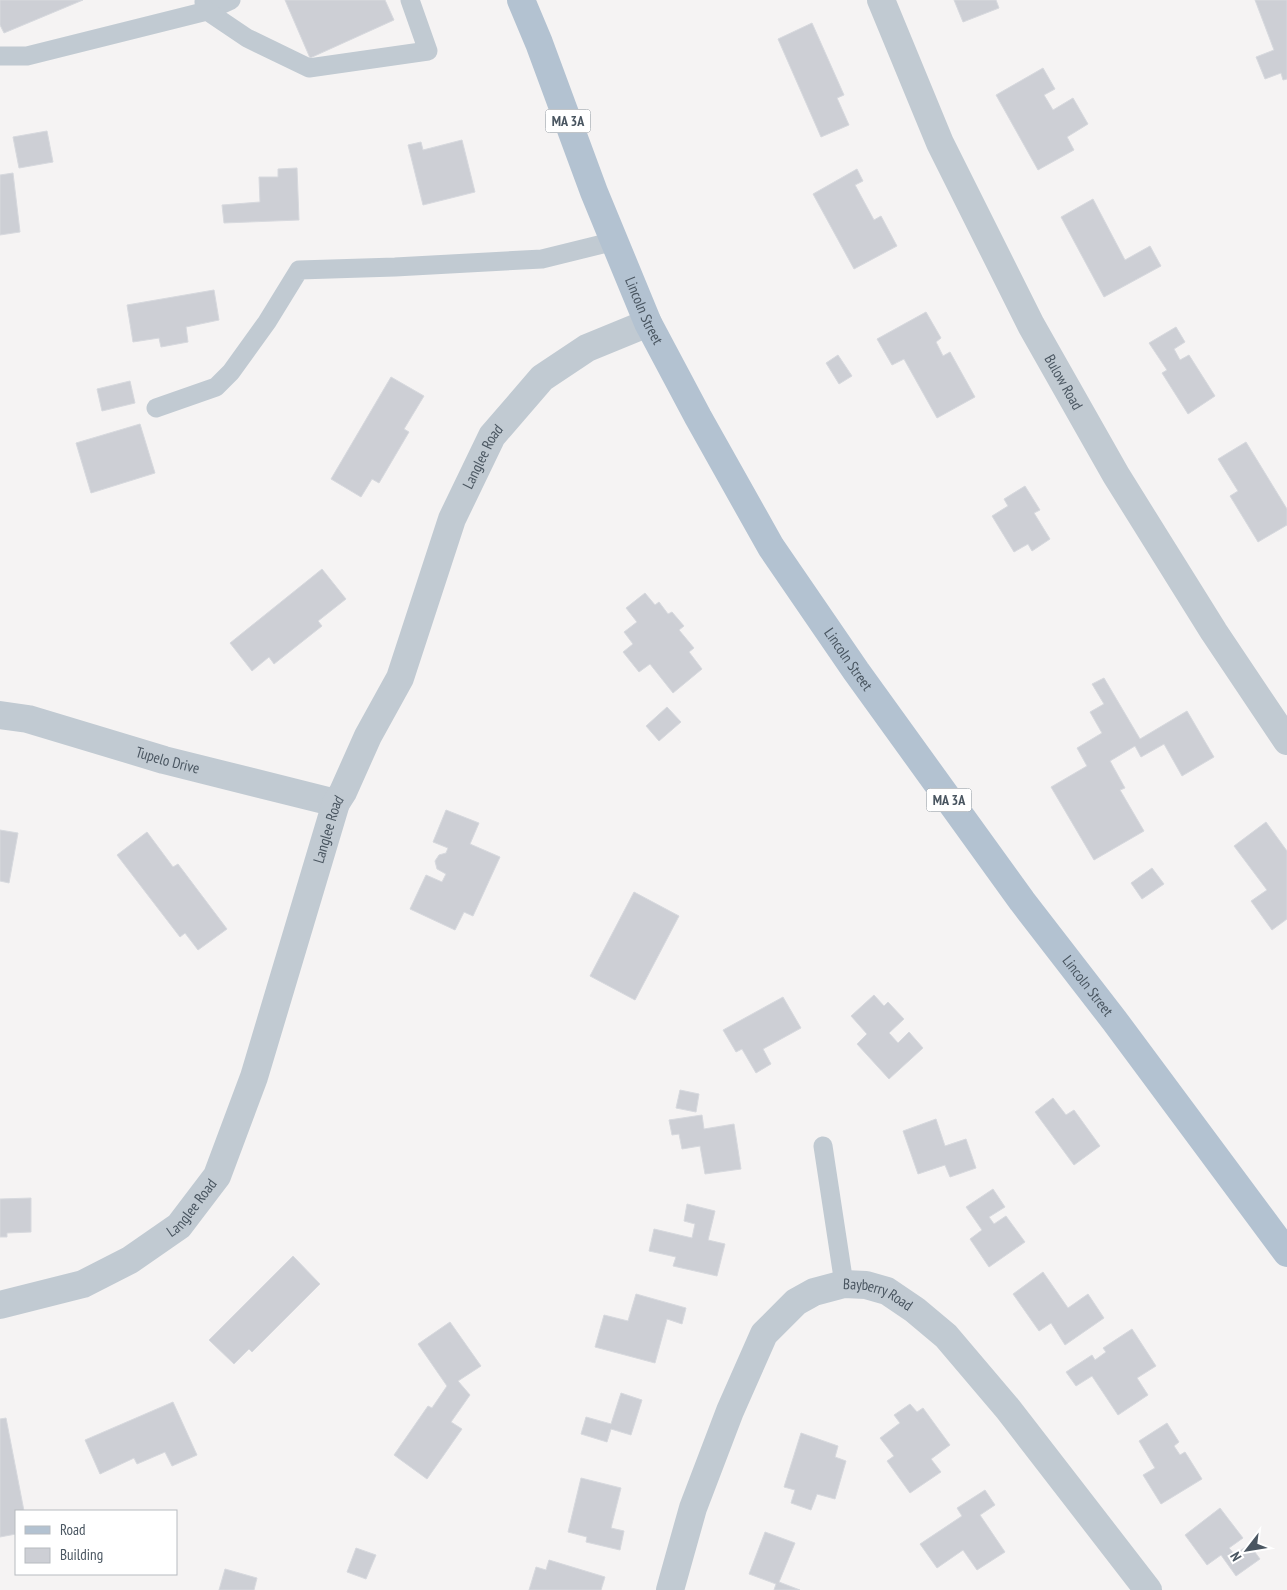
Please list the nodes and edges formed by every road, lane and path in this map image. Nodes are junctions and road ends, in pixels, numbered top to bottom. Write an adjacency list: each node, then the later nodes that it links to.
1 (232, 0): 5 (lane)
2 (410, 0): 5 (lane)
3 (521, 0): 7 (main road, Lincoln Street / MA 3A)
4 (881, 0): 11 (street, Bulow Road)
5 (205, 5): 6 (lane)
6 (0, 56)
7 (615, 242): 8 (main road, Lincoln Street / MA 3A); 9 (lane)
8 (648, 323): 12 (street, Langlee Road); 14 (main road, Lincoln Street / MA 3A)
9 (156, 408)
10 (0, 715): 12 (street, Tupelo Drive)
11 (1287, 741)
12 (336, 803): 16 (street, Langlee Road)
13 (823, 1146): 15 (lane)
14 (1287, 1253)
15 (844, 1284): 17 (street, Bayberry Road); 18 (street, Bayberry Road)
16 (0, 1305)
17 (670, 1590)
18 (1148, 1590)

